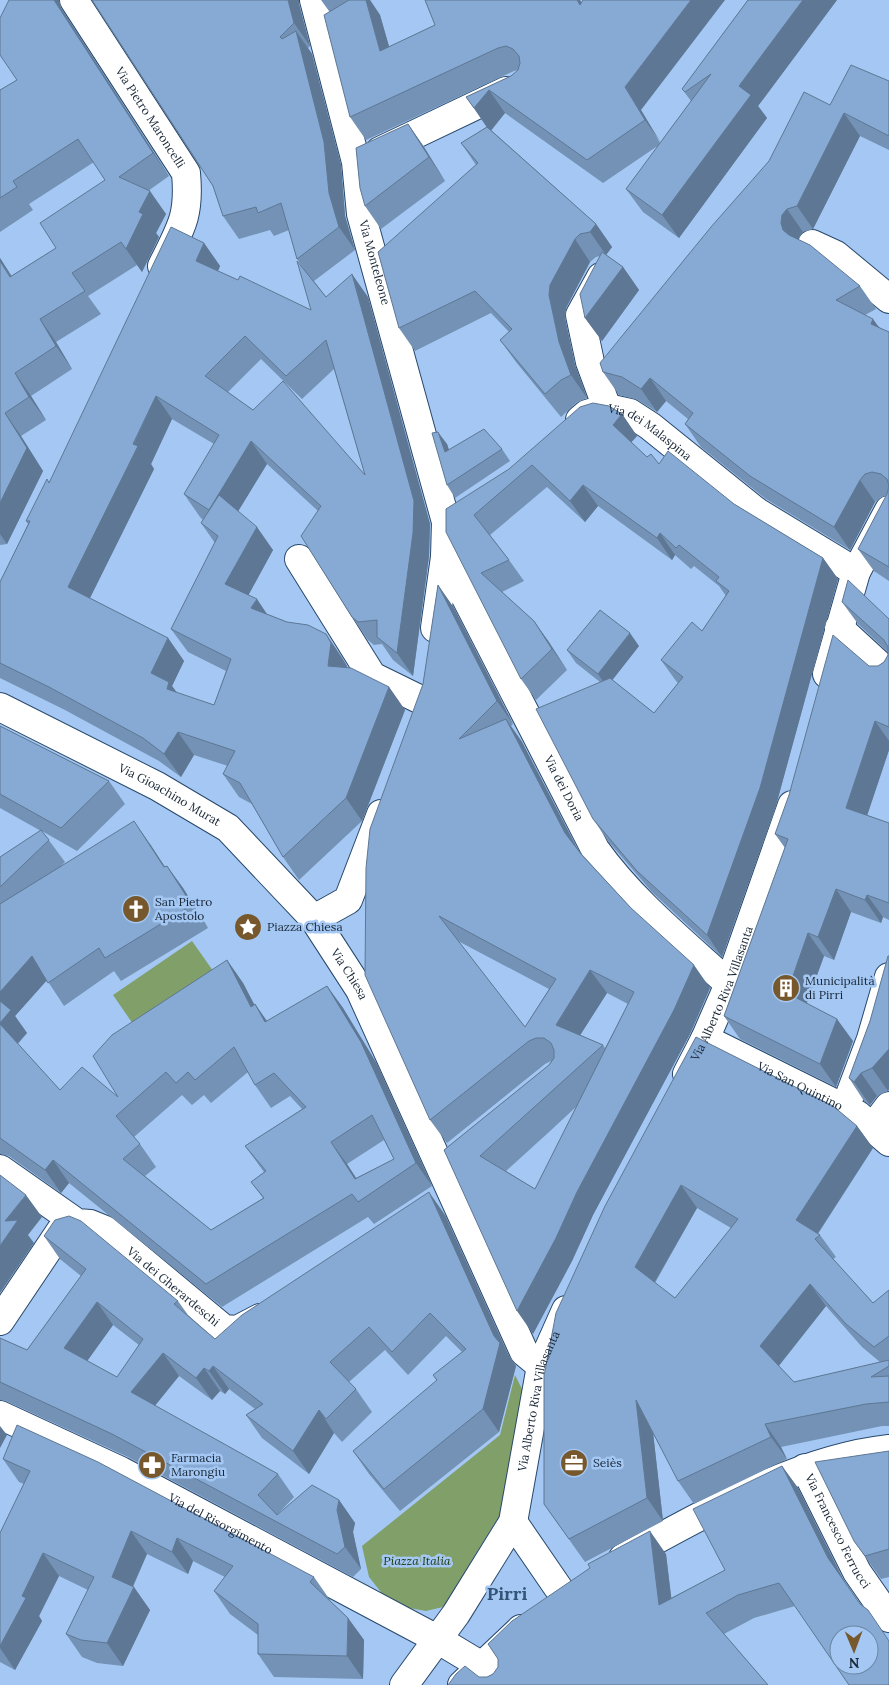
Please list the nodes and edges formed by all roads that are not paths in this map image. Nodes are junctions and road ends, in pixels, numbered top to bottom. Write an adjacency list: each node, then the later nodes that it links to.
1 (74, 0): 7 (street, Via Pietro Maroncelli)
2 (314, 0): 4 (street, Via Monteleone)
3 (521, 85): 4 (street)
4 (356, 162): 12 (street, Via Monteleone)
5 (812, 244): 8 (street)
6 (604, 270): 9 (street)
7 (153, 284)
8 (889, 299)
9 (607, 408): 10 (street, Via dei Malaspina); 14 (street, Via dei Malaspina)
10 (558, 440)
11 (889, 510): 14 (street)
12 (446, 557): 18 (street); 25 (street, Via dei Doria)
13 (299, 559): 18 (street)
14 (856, 572): 15 (street)
15 (839, 628): 16 (street); 17 (street)
16 (889, 674)
17 (821, 694)
18 (425, 702): 20 (street)
19 (0, 707): 23 (street, Via Gioachino Murat)
20 (414, 729)
21 (798, 781): 25 (street, Via Alberto Riva Villasanta)
22 (390, 792): 23 (street)
23 (314, 919): 33 (street, Via Chiesa)
24 (889, 977): 29 (street)
25 (729, 984): 26 (street, Via Alberto Riva Villasanta)
26 (705, 1039): 27 (street, Via Alberto Riva Villasanta); 29 (street, Via San Quintino)
27 (673, 1100)
28 (889, 1106): 30 (street)
29 (845, 1108): 30 (street, Via San Quintino)
30 (881, 1134)
31 (463, 1150): 33 (street)
32 (0, 1169): 34 (street, Via dei Gherardeschi)
33 (442, 1188): 38 (street, Via Chiesa)
34 (77, 1223): 36 (street, Via dei Gherardeschi); 37 (street)
35 (576, 1289): 38 (street, Via Alberto Riva Villasanta)
36 (285, 1302)
37 (0, 1320)
38 (542, 1366): 42 (street, Via Alberto Riva Villasanta)
39 (0, 1415): 45 (street, Via del Risorgimento)
40 (889, 1449): 41 (street)
41 (804, 1468): 43 (street); 44 (street, Via Francesco Ferrucci)
42 (513, 1522): 43 (street); 45 (street)
43 (581, 1581): 46 (street)
44 (889, 1618)
45 (437, 1639): 46 (street, Via del Risorgimento); 47 (street)
46 (491, 1676): 48 (street)
47 (404, 1685)
48 (462, 1685)

